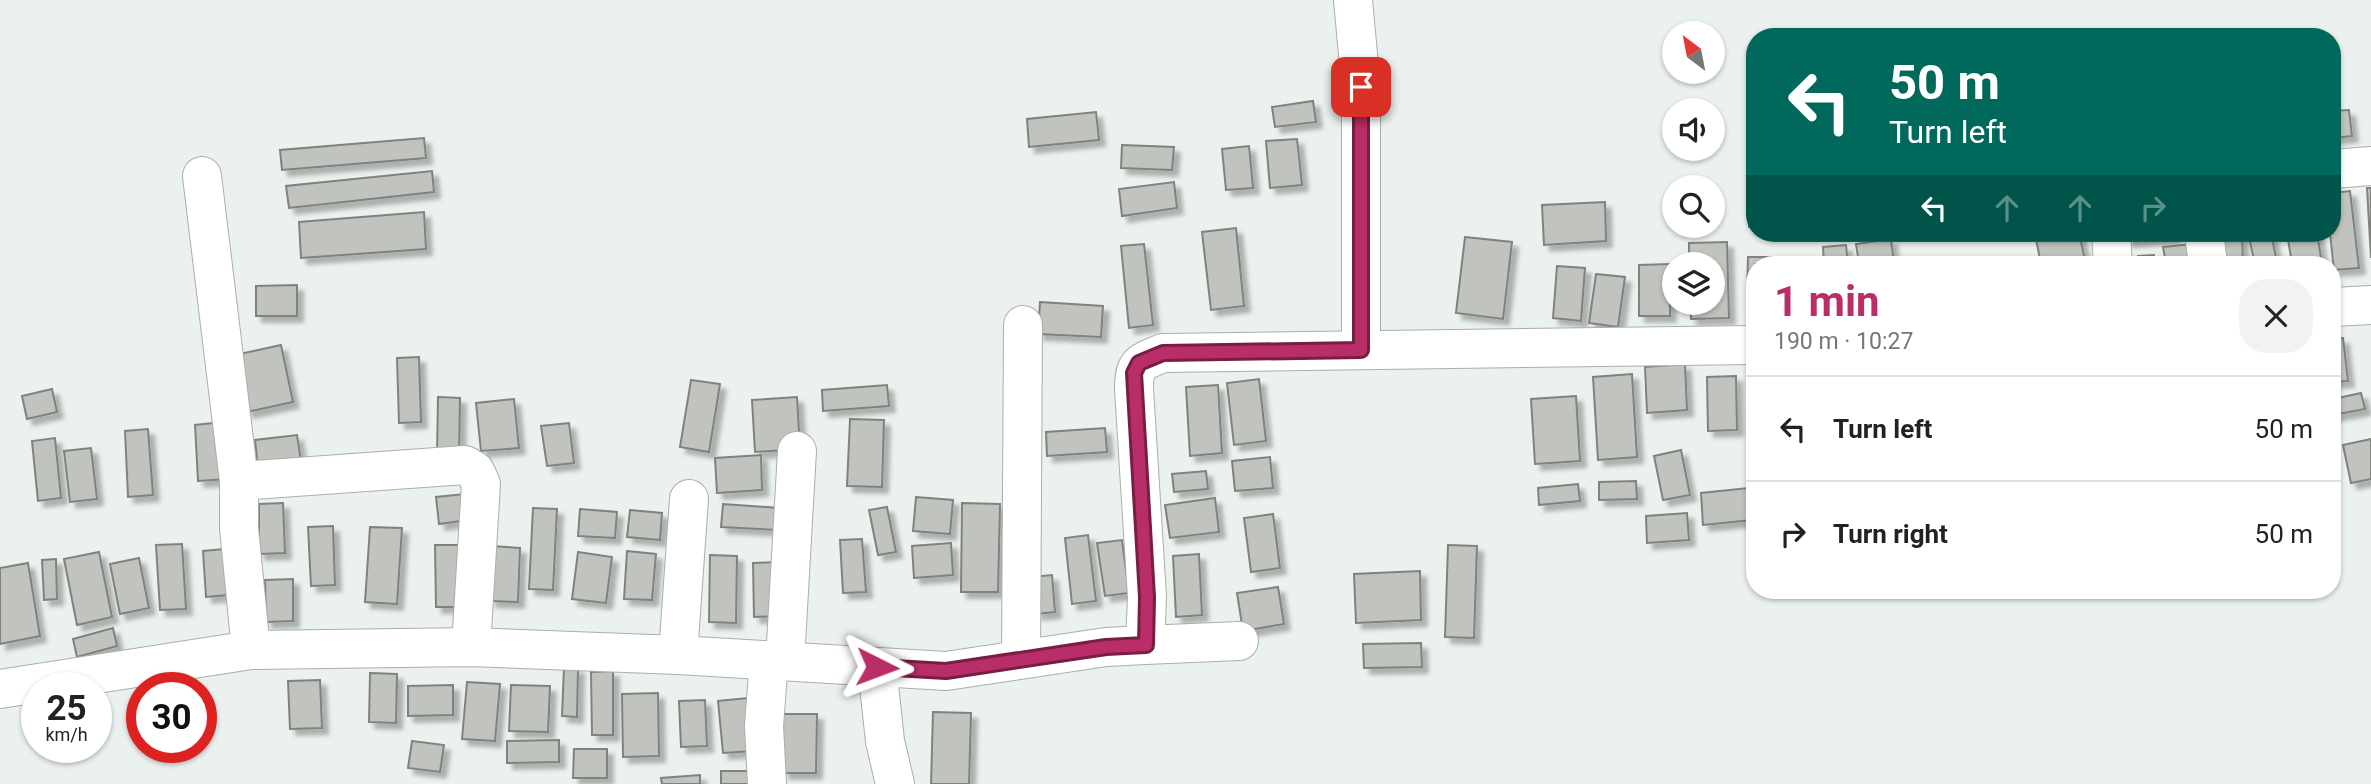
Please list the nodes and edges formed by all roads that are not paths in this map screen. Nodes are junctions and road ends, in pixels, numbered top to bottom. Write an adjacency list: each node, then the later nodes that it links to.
1 (1353, 0): 9 (street)
2 (2371, 166): 3 (street)
3 (2341, 168)
4 (202, 176): 11 (street)
5 (2371, 305): 6 (street)
6 (2341, 307)
7 (1023, 324): 18 (street)
8 (1746, 345): 9 (street)
9 (1361, 350): 14 (street)
10 (797, 451): 19 (street)
11 (239, 481): 15 (street); 16 (street)
12 (689, 499): 17 (street)
13 (1238, 641): 14 (street)
14 (1146, 645): 18 (street)
15 (471, 647): 16 (street); 17 (street)
16 (251, 650): 21 (street)
17 (678, 655): 19 (street)
18 (1021, 659): 20 (street)
19 (777, 661): 20 (street); 22 (street)
20 (877, 667): 23 (street)
21 (0, 689)
22 (767, 784)
23 (895, 784)

